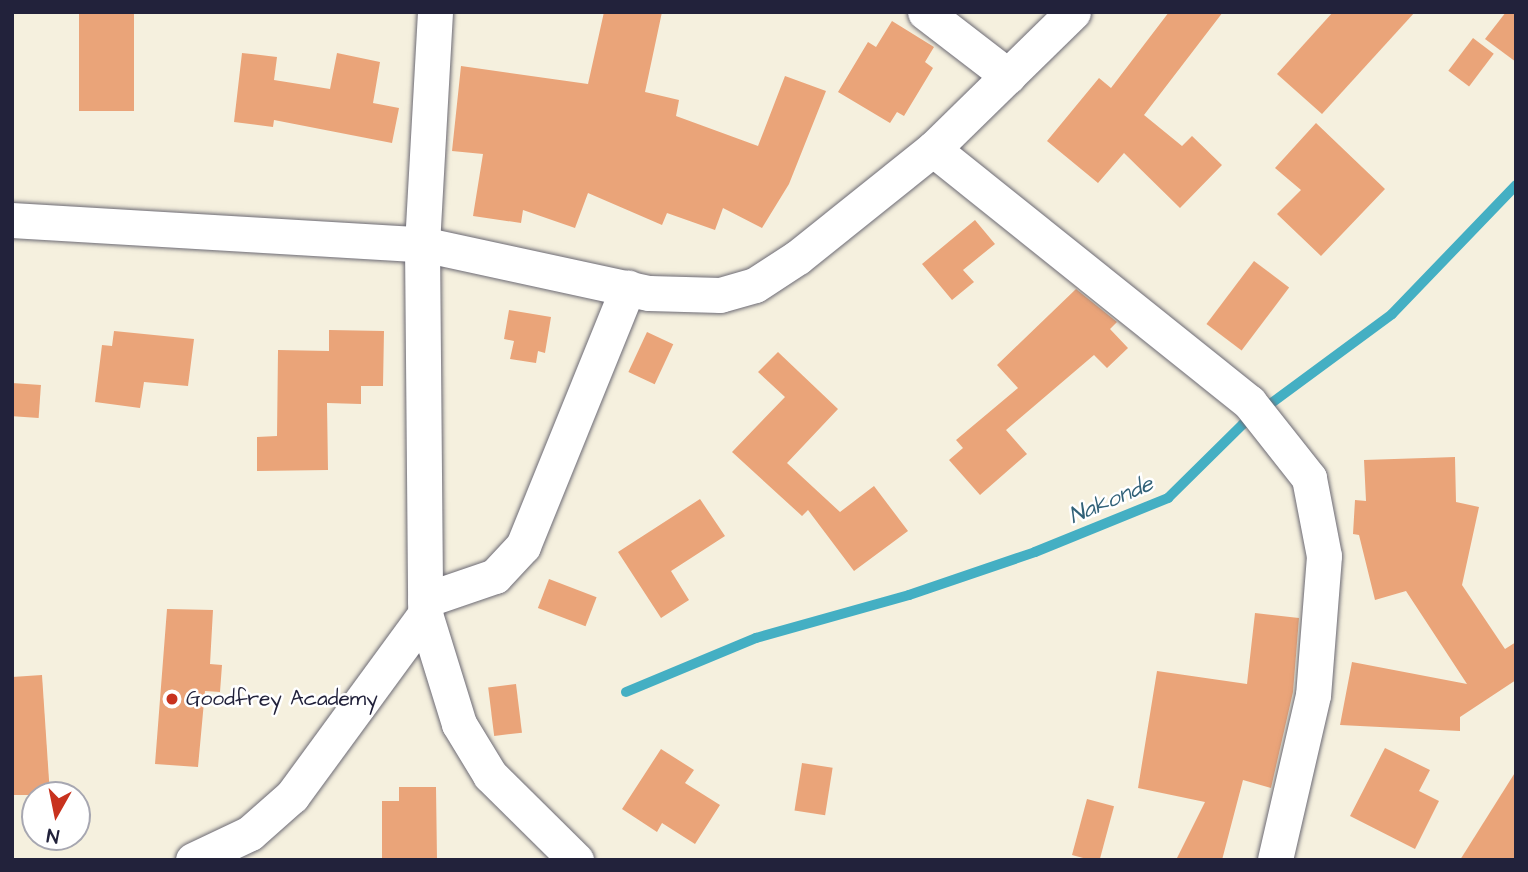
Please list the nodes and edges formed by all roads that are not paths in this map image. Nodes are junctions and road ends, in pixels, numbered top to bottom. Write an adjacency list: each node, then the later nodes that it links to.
1 (435, 12): 7 (street)
2 (925, 12): 4 (street)
3 (1073, 12): 4 (street)
4 (1008, 76): 5 (street)
5 (933, 149): 8 (street); 12 (street)
6 (12, 220): 7 (street)
7 (422, 244): 8 (street); 9 (street)
8 (628, 288): 9 (street)
9 (425, 607): 10 (street); 11 (street)
10 (193, 860)
11 (576, 860)
12 (1275, 860)

